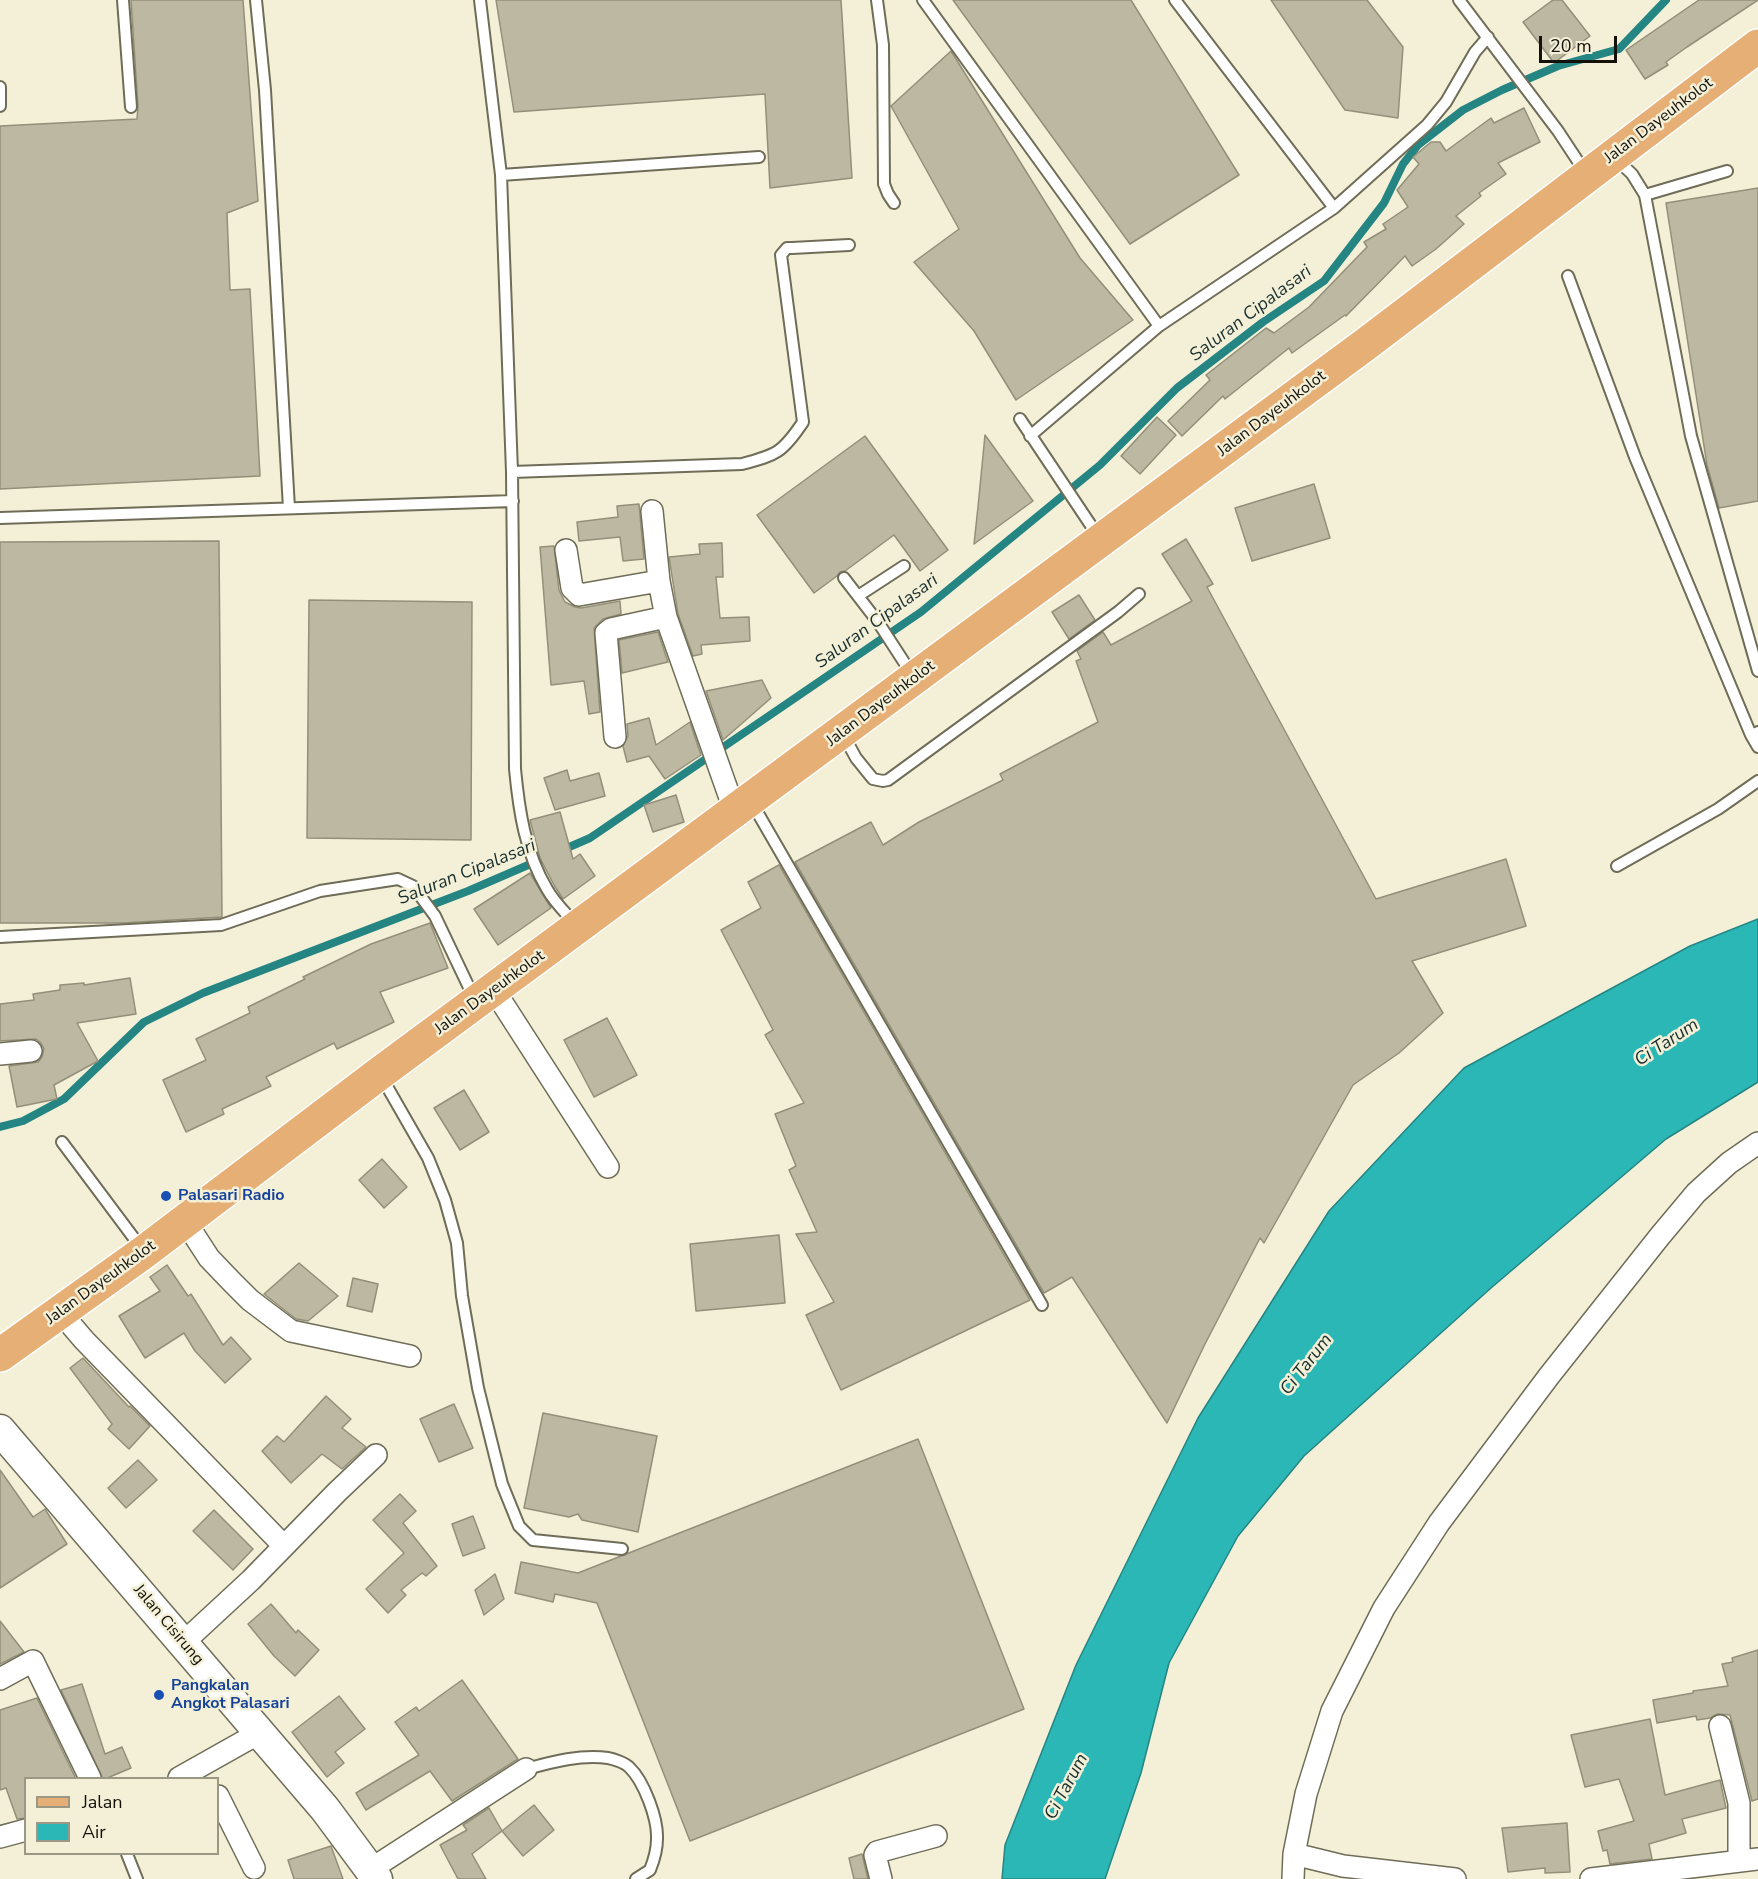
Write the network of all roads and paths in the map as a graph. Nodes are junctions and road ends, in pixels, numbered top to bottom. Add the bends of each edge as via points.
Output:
1 (123, 0) edge
2 (256, 0) edge
3 (480, 0) edge
4 (877, 0) edge
5 (923, 0) edge
6 (1175, 0) edge
7 (1459, 0) edge
8 (1488, 38) junction
9 (1758, 46) edge
10 (0, 87) edge
11 (0, 106) edge
12 (131, 107) dead end
13 (1614, 156) junction
14 (759, 157) dead end
15 (1727, 171) dead end
16 (501, 175) junction
17 (1588, 177) junction
18 (1645, 195) junction
19 (894, 203) dead end
20 (1334, 208) junction
21 (849, 245) dead end
22 (1568, 276) dead end
23 (1159, 327) junction
24 (1020, 419) dead end
25 (1030, 436) junction
26 (512, 472) junction
27 (513, 501) junction
28 (289, 508) junction
29 (652, 511) dead end
30 (0, 518) edge
31 (1094, 530) junction
32 (566, 550) dead end
33 (904, 566) dead end
34 (844, 578) dead end
35 (659, 581) junction
36 (1139, 594) dead end
37 (858, 596) junction
38 (666, 617) junction
39 (906, 666) junction
40 (1758, 671) edge
41 (842, 733) junction
42 (1755, 733) edge
43 (615, 737) dead end
44 (1758, 747) edge
45 (1758, 781) edge
46 (743, 806) junction
47 (1617, 866) dead end
48 (578, 928) junction
49 (0, 937) edge
50 (485, 996) junction
51 (31, 1051) dead end
52 (0, 1054) edge
53 (380, 1073) junction
54 (62, 1142) dead end
55 (1758, 1143) edge
56 (608, 1167) dead end
57 (185, 1221) junction
58 (144, 1252) junction
59 (1042, 1305) dead end
60 (61, 1313) junction
61 (0, 1355) edge
62 (410, 1356) dead end
63 (0, 1430) edge
64 (375, 1455) dead end
65 (284, 1546) junction
66 (622, 1549) dead end
67 (184, 1642) junction
68 (0, 1679) edge
69 (1720, 1725) dead end
70 (259, 1733) junction
71 (526, 1769) joint
72 (206, 1772) edge
73 (89, 1777) edge
74 (187, 1777) edge
75 (219, 1798) edge
76 (24, 1831) edge
77 (936, 1836) dead end
78 (0, 1837) edge
79 (1294, 1854) junction
80 (127, 1855) edge
81 (1748, 1860) edge
82 (254, 1868) dead end
83 (1690, 1872) edge
84 (374, 1874) edge
85 (136, 1879) edge
86 (636, 1879) edge
87 (881, 1879) edge
88 (1293, 1879) edge
89 (1455, 1879) edge
90 (1591, 1879) edge

1 - 12 lane
2 - 28 lane via 265,90
3 - 16 lane
4 - 19 lane via 883,45 884,183
5 - 23 lane
6 - 20 lane
7 - 8 lane
8 - 17 lane
8 - 20 lane via 1427,125
9 - 13 main road, Jalan Dayeuhkolot
10 - 11 lane
13 - 17 main road, Jalan Dayeuhkolot
13 - 18 lane
14 - 16 lane
15 - 18 lane
16 - 26 lane
17 - 31 main road, Jalan Dayeuhkolot
18 - 40 lane via 1691,436
20 - 23 lane
21 - 26 lane via 792,248 781,255 803,422 788,445 771,456 742,464
22 - 42 lane via 1635,457
23 - 25 lane
24 - 25 lane
25 - 31 lane
26 - 27 lane
27 - 28 lane
27 - 48 lane via 515,769 519,805 530,854 547,889
28 - 30 lane
29 - 35 street
31 - 39 main road, Jalan Dayeuhkolot
32 - 35 street via 572,588 579,595
33 - 37 lane
34 - 37 lane
35 - 38 street
36 - 41 lane via 888,780 873,779
37 - 39 lane
38 - 43 street via 606,633
38 - 46 street via 718,764
39 - 41 main road, Jalan Dayeuhkolot
41 - 46 main road, Jalan Dayeuhkolot
42 - 44 lane
45 - 47 lane via 1718,809
46 - 48 main road, Jalan Dayeuhkolot
46 - 59 lane
48 - 50 main road, Jalan Dayeuhkolot
49 - 50 lane via 221,925 320,891 398,879 413,886
50 - 53 main road, Jalan Dayeuhkolot
50 - 56 street
51 - 52 street
53 - 57 main road, Jalan Dayeuhkolot
53 - 66 lane via 428,1158 446,1200 457,1243 478,1388 502,1484 519,1526 533,1540
54 - 58 lane
55 - 79 street via 1696,1193 1549,1376 1439,1523 1384,1608 1332,1711 1306,1794
57 - 58 main road, Jalan Dayeuhkolot
57 - 62 street via 209,1258 232,1282 291,1330
58 - 60 main road, Jalan Dayeuhkolot
60 - 61 main road, Jalan Dayeuhkolot
60 - 65 street
63 - 67 main road, Jalan Cisirung
64 - 65 street
65 - 67 street
67 - 70 main road, Jalan Cisirung
68 - 73 street via 33,1661
69 - 81 street
70 - 72 street
70 - 84 main road, Jalan Cisirung via 326,1809
71 - 84 street
71 - 86 lane via 558,1760 592,1758 609,1758 628,1767 652,1807 658,1837 650,1870
72 - 74 street
75 - 82 street
76 - 78 street
77 - 87 street via 877,1852
79 - 88 street
79 - 89 street via 1344,1866
80 - 85 lane
81 - 83 street
83 - 90 street

